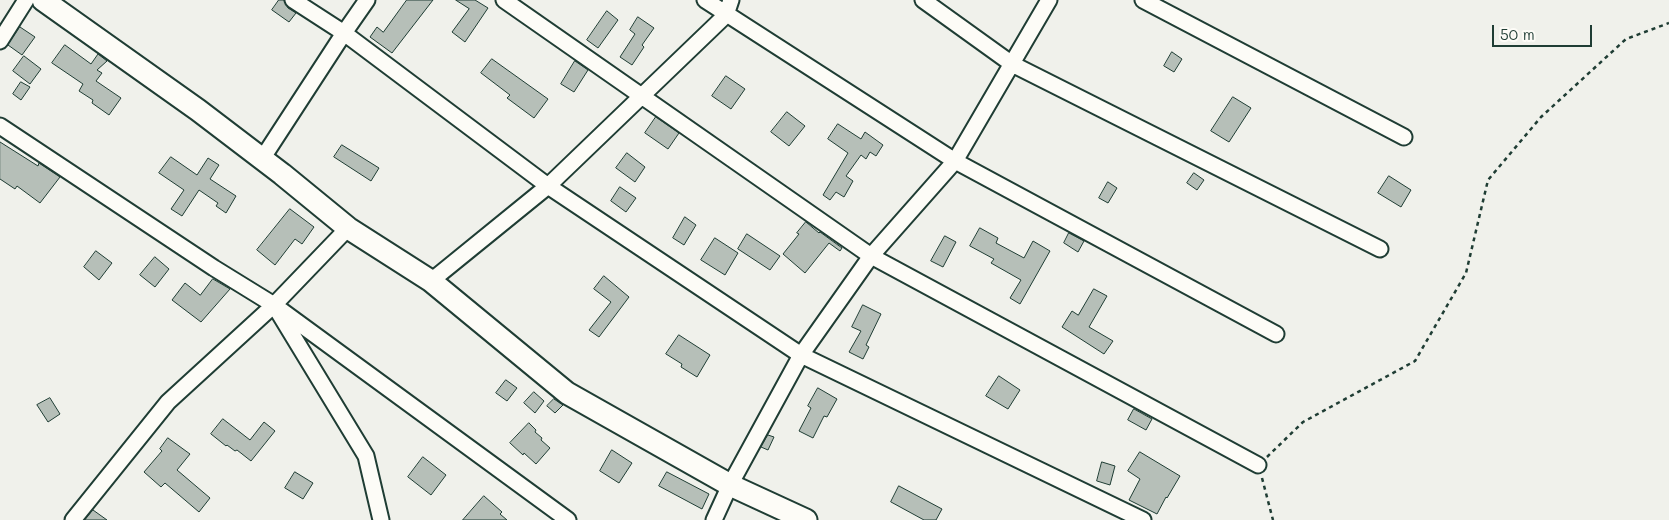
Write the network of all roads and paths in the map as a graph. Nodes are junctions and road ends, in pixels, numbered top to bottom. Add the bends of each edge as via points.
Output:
1 (26, 0) edge
2 (43, 0) edge
3 (293, 0) edge
4 (367, 0) edge
5 (504, 0) edge
6 (706, 0) edge
7 (731, 0) edge
8 (923, 0) edge
9 (1049, 0) edge
10 (1144, 0) edge
11 (726, 14) junction
12 (1669, 23) edge
13 (344, 33) junction
14 (0, 41) edge
15 (1012, 64) junction
16 (642, 95) junction
17 (0, 126) edge
18 (1404, 137) dead end
19 (262, 159) junction
20 (955, 161) junction
21 (548, 186) junction
22 (348, 228) junction
23 (1380, 249) dead end
24 (871, 256) junction
25 (431, 281) junction
26 (274, 305) junction
27 (1276, 334) dead end
28 (801, 355) junction
29 (1258, 465) junction
30 (730, 485) junction
31 (73, 520) edge
32 (381, 520) edge
33 (568, 520) edge
34 (714, 520) edge
35 (806, 520) edge
36 (1142, 520) edge
37 (1273, 520) edge

1 - 14 street
2 - 19 main road
3 - 13 street
4 - 13 street
5 - 16 street
6 - 11 street
7 - 11 street
8 - 15 street
9 - 15 street
10 - 18 street
11 - 16 street
11 - 20 street
12 - 29 path via 1626,39 1541,117 1488,180 1466,273 1415,362 1303,422
13 - 19 street
13 - 21 street
15 - 20 street
15 - 23 street
16 - 21 street
16 - 24 street
17 - 26 street
19 - 22 main road
20 - 24 street
20 - 27 street
21 - 25 street
21 - 28 street
22 - 25 main road
22 - 26 street
24 - 28 street
24 - 29 street
25 - 30 main road via 566,393
26 - 31 street via 168,402
26 - 32 street via 366,456
26 - 33 street
28 - 30 street
28 - 36 street
29 - 37 path
30 - 34 street
30 - 35 main road

